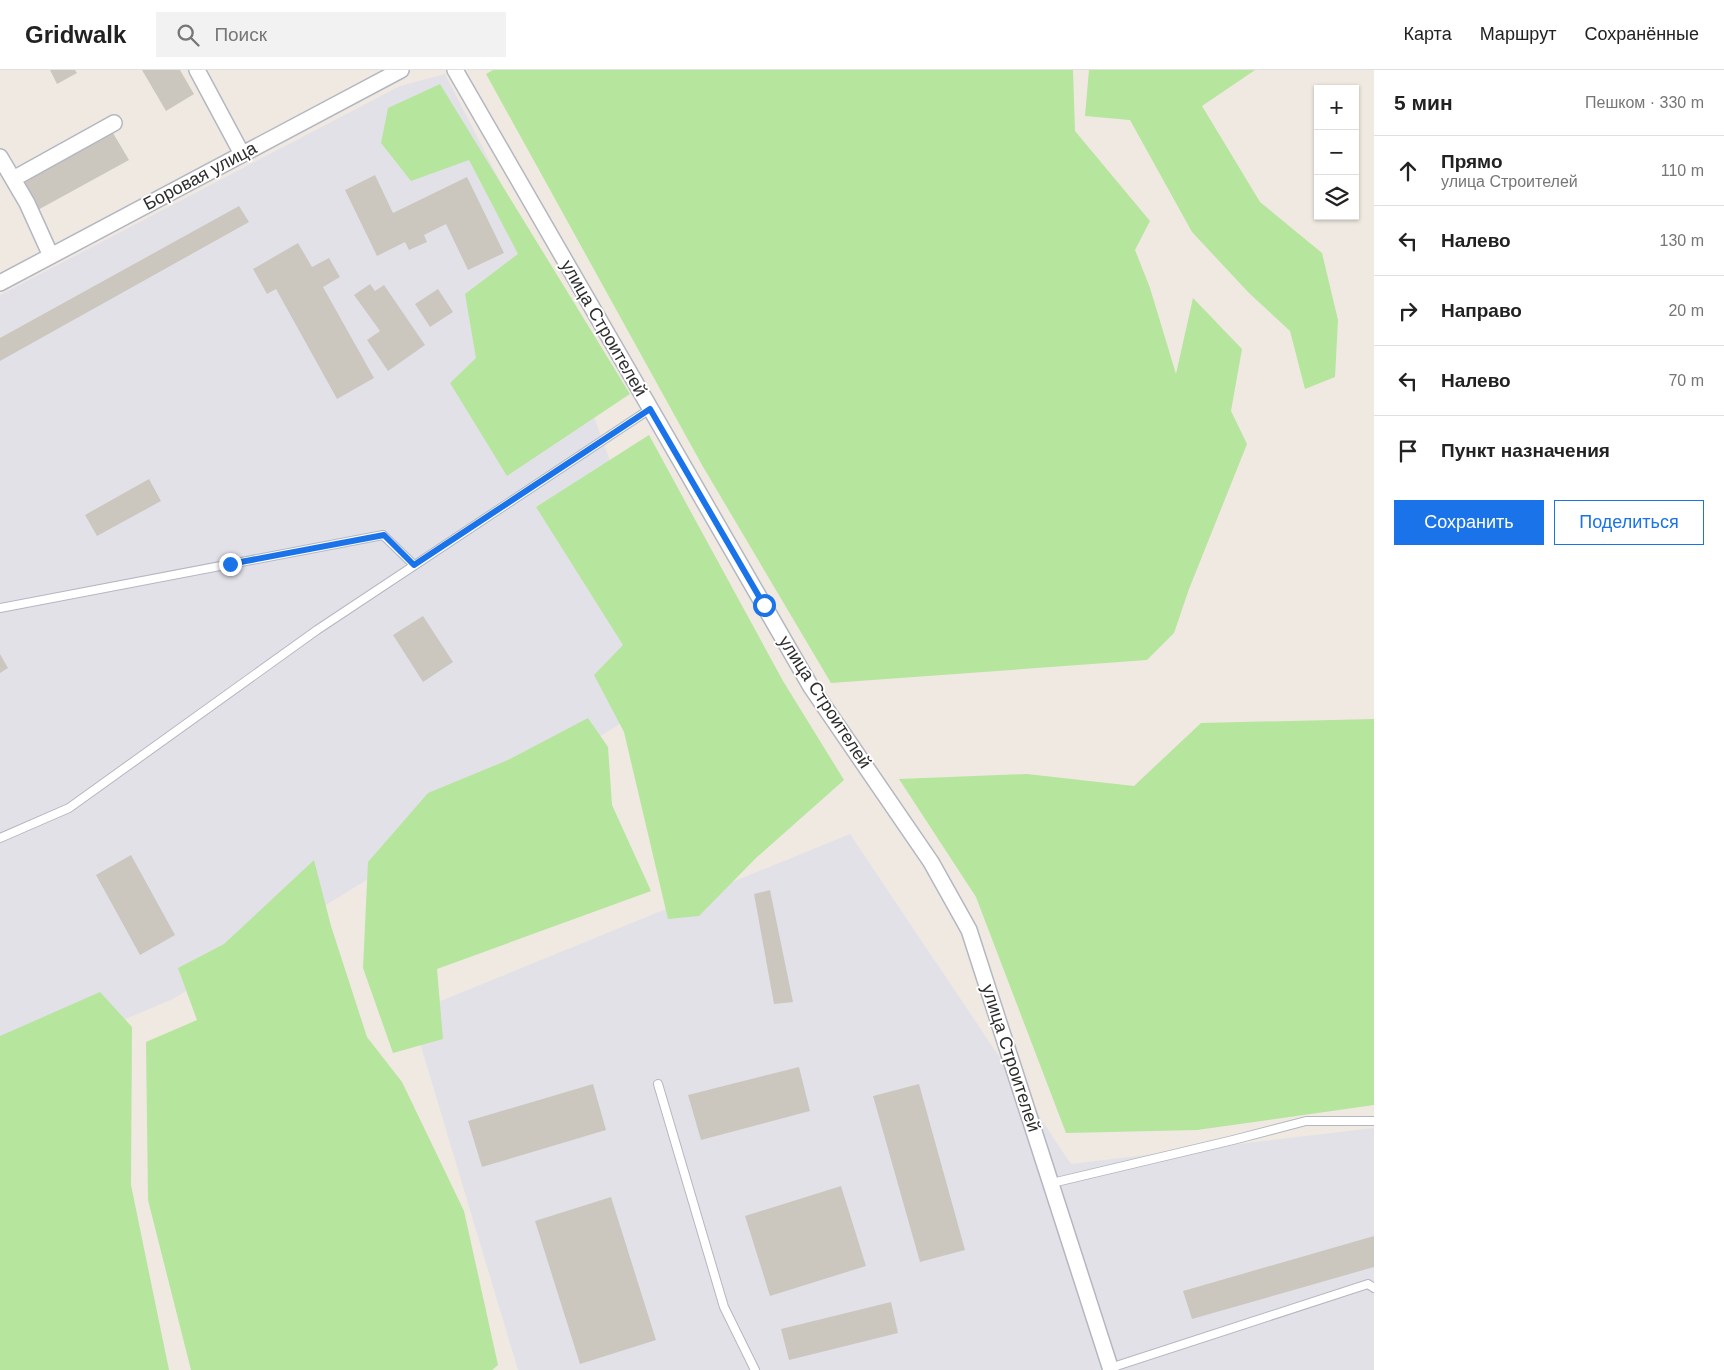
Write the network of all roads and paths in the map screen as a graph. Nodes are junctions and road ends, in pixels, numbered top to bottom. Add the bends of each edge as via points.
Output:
1 (197, 70) edge
2 (401, 70) edge
3 (455, 70) edge
4 (114, 123) dead end
5 (242, 154) junction
6 (0, 157) edge
7 (13, 179) junction
8 (51, 256) junction
9 (0, 283) edge
10 (650, 409) junction
11 (414, 565) junction
12 (0, 608) edge
13 (0, 838) edge
14 (658, 1084) dead end
15 (1374, 1121) edge
16 (1052, 1183) junction
17 (1374, 1288) edge
18 (1111, 1369) edge
19 (755, 1370) edge

1 - 5 street
2 - 5 street, Боровая улица
3 - 10 street, улица Строителей
4 - 7 street
5 - 8 street, Боровая улица
6 - 7 street
7 - 8 street
8 - 9 street, Боровая улица
10 - 11 lane
10 - 16 street, улица Строителей via 811,687 931,862 969,930
11 - 12 lane via 384,535
11 - 13 lane via 317,630 69,808
14 - 19 lane via 724,1307
15 - 16 lane via 1306,1121
16 - 18 street, улица Строителей
17 - 18 lane via 1368,1284

